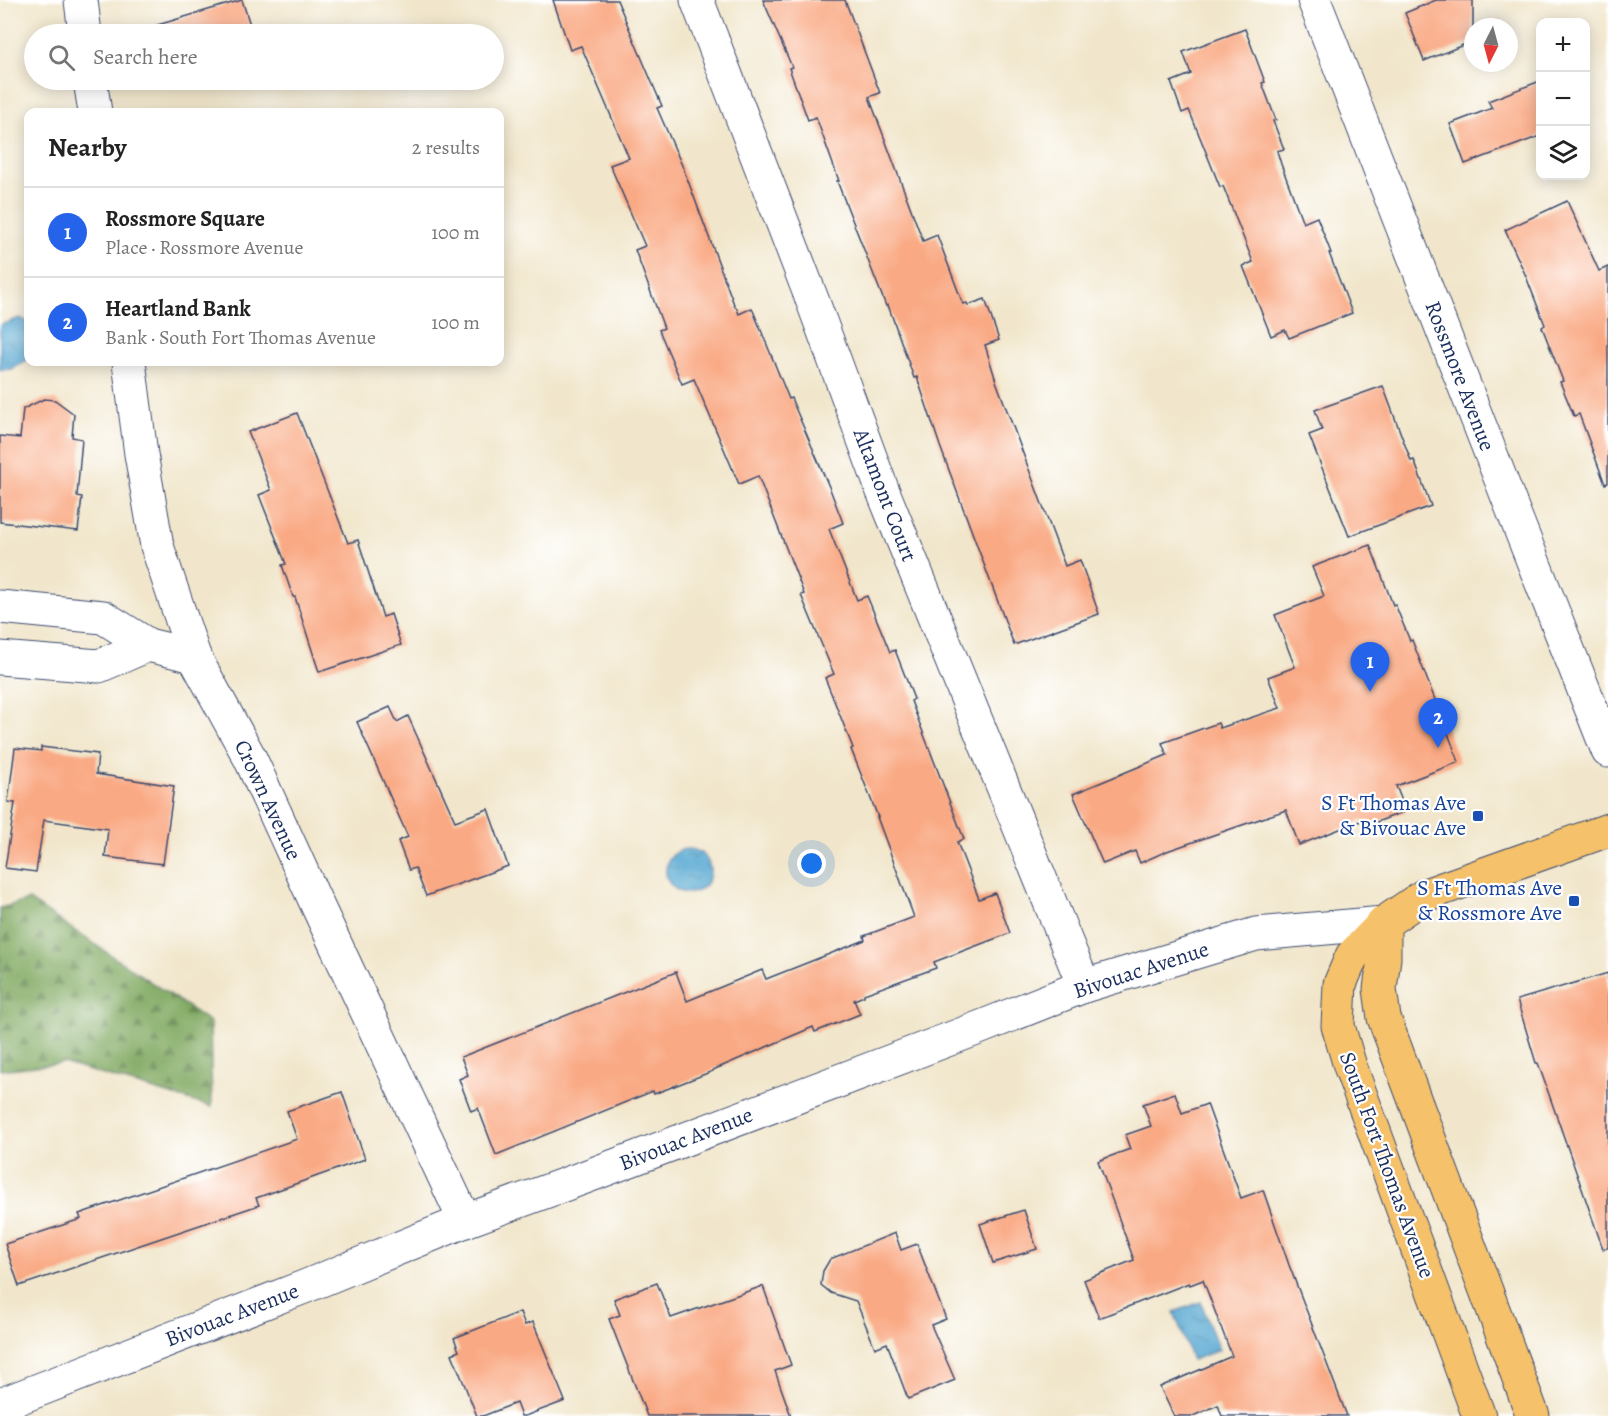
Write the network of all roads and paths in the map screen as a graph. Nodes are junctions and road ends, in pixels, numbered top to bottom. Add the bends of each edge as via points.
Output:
1 (81, 0) edge
2 (697, 0) edge
3 (1314, 0) edge
4 (84, 24) edge
5 (92, 90) edge
6 (94, 108) edge
7 (130, 366) edge
8 (0, 607) edge
9 (148, 645) junction
10 (194, 656) junction
11 (0, 658) edge
12 (1608, 751) edge
13 (1608, 830) edge
14 (1384, 923) junction
15 (1084, 986) junction
16 (465, 1221) junction
17 (0, 1405) edge
18 (1479, 1416) edge
19 (1533, 1416) edge

1 - 4 street
2 - 15 street, Altamont Court via 882,489
3 - 12 street, Rossmore Avenue
5 - 6 street
7 - 10 street, Crown Avenue via 157,546
8 - 9 street via 104,617
9 - 10 street
9 - 11 street via 99,666
10 - 16 street, Crown Avenue via 250,758
13 - 14 main road, South Fort Thomas Avenue via 1425,895
14 - 15 street, Bivouac Avenue via 1256,934
14 - 18 main road, South Fort Thomas Avenue via 1352,956 1340,984 1338,1026
14 - 19 main road via 1380,989 1384,1018
15 - 16 street, Bivouac Avenue
16 - 17 street, Bivouac Avenue

